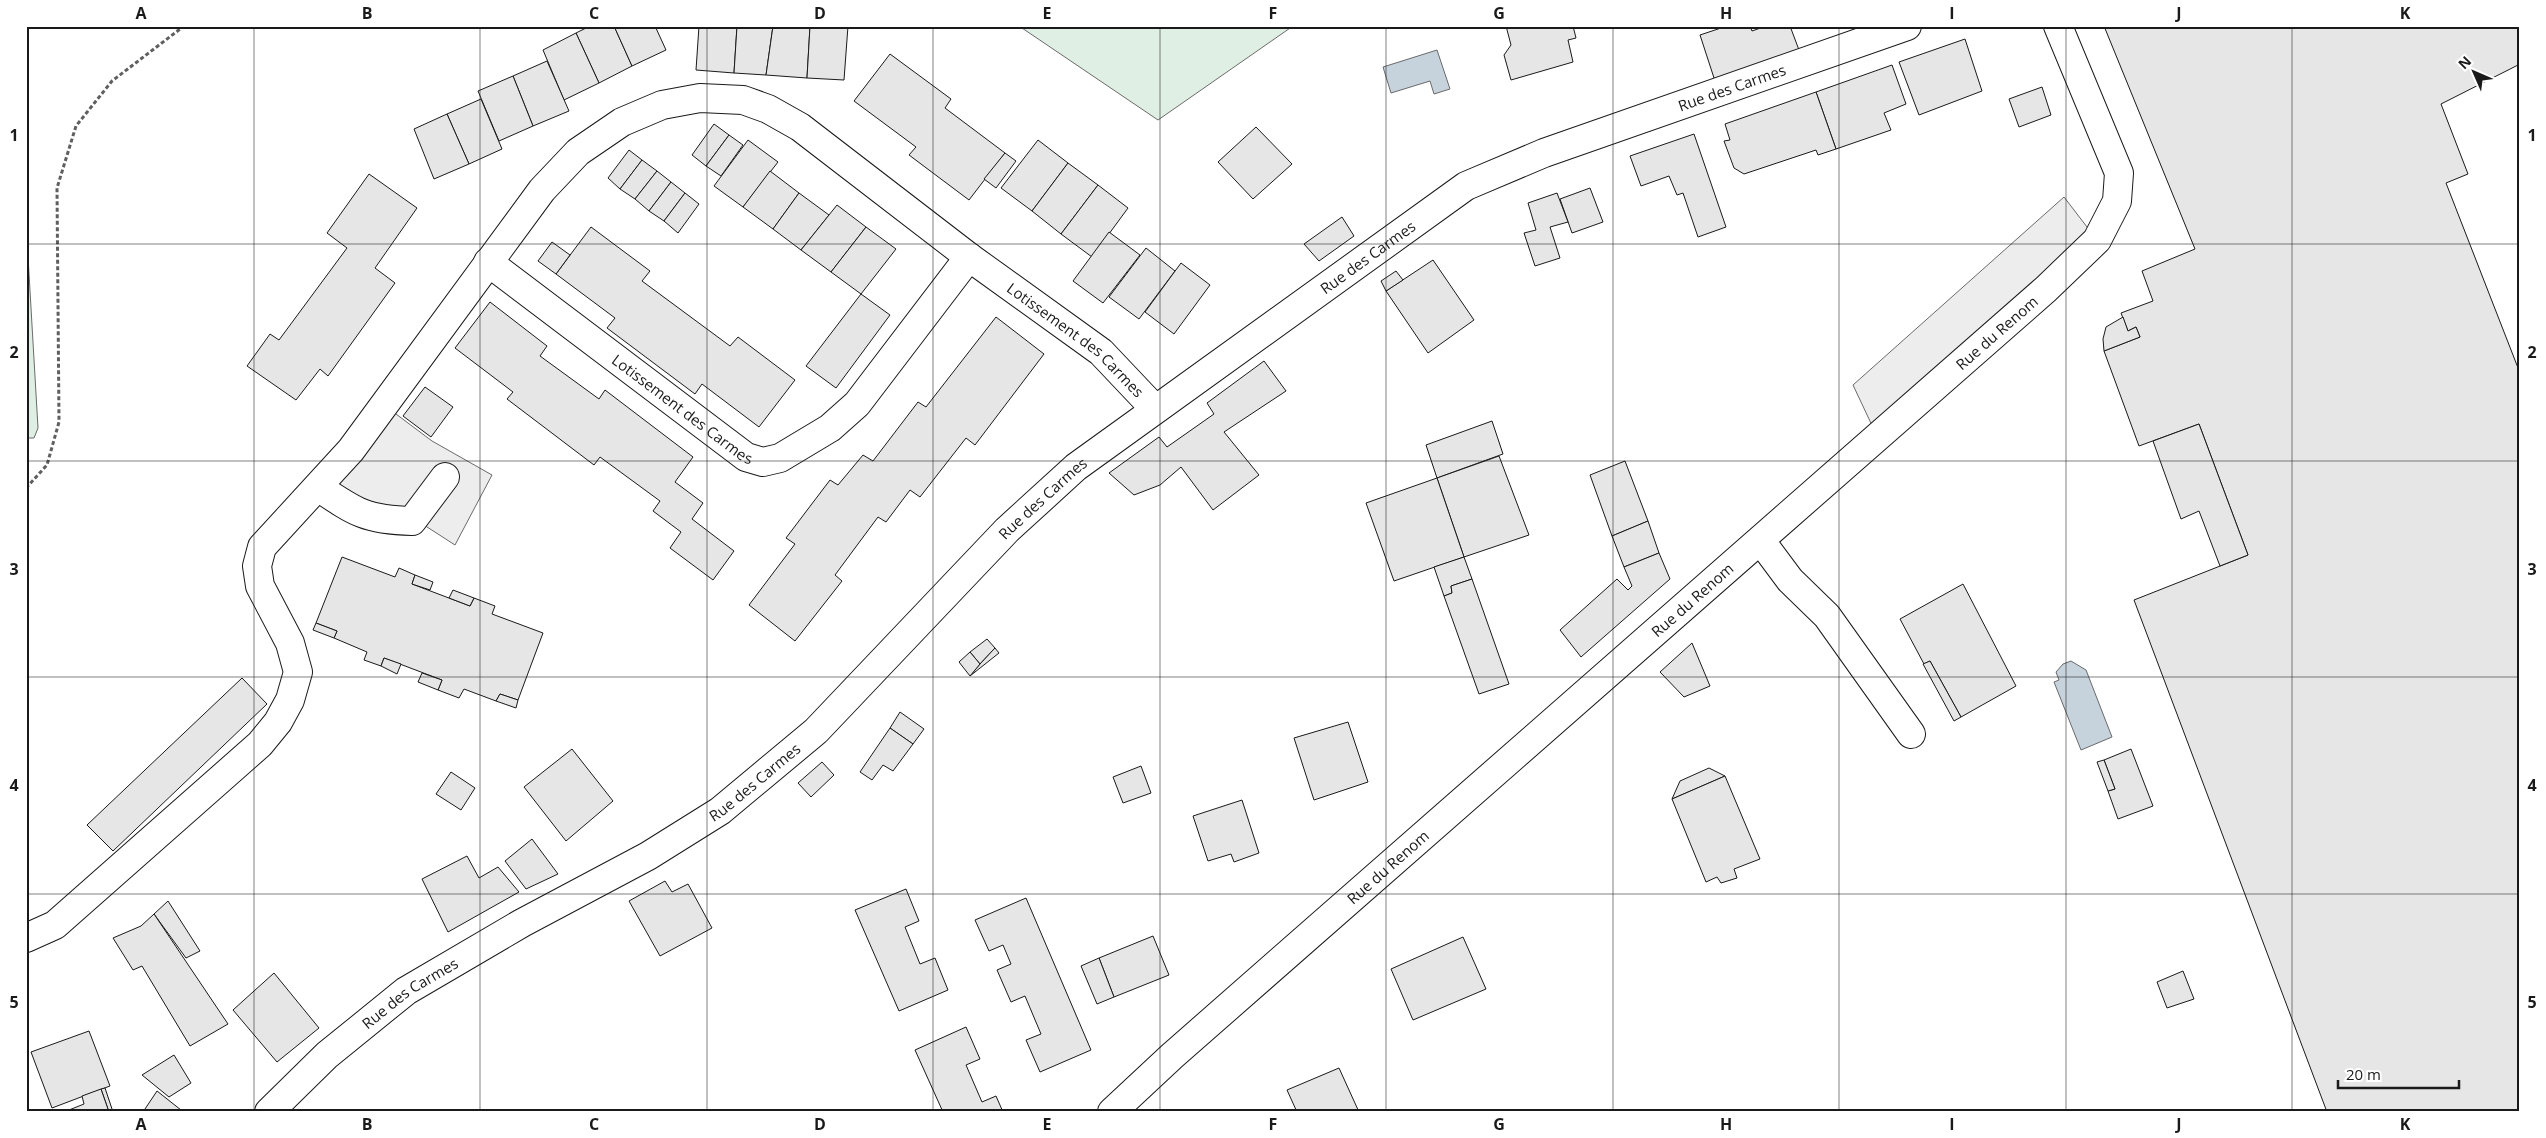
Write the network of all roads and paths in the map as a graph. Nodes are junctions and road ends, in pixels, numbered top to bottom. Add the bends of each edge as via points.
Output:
1 (184, 26) edge
2 (1907, 26) edge
3 (2058, 26) edge
4 (969, 257) junction
5 (488, 262) junction
6 (1156, 409) junction
7 (445, 477) dead end
8 (318, 487) junction
9 (26, 488) edge
10 (1761, 541) junction
11 (1911, 734) dead end
12 (26, 938) edge
13 (269, 1112) edge
14 (1112, 1112) edge

1 - 9 path via 112,81 76,126 57,188 59,422 47,465
2 - 6 street, Rue des Carmes via 1544,153 1466,186
3 - 10 street, Rue du Renom via 2119,173 2116,202 2097,240
4 - 5 street, Lotissement des Carmes via 800,127 768,109 743,100 700,98 662,105 622,122 578,152 542,190
4 - 5 street, Lotissement des Carmes via 857,404 830,428 780,458 763,462 746,456
4 - 6 street, Lotissement des Carmes via 1101,352
5 - 8 street, Lotissement des Carmes via 351,450
6 - 13 street, Rue des Carmes via 1076,467 1007,530 816,731 720,811 648,856 522,923 406,991 327,1055
7 - 8 street via 412,521 384,520 355,512
8 - 12 street, Lotissement des Carmes via 262,547 257,566 260,586 290,643 298,672 290,700 278,722 260,744 55,925
10 - 11 street via 1790,580 1827,616
10 - 14 street, Rue du Renom

